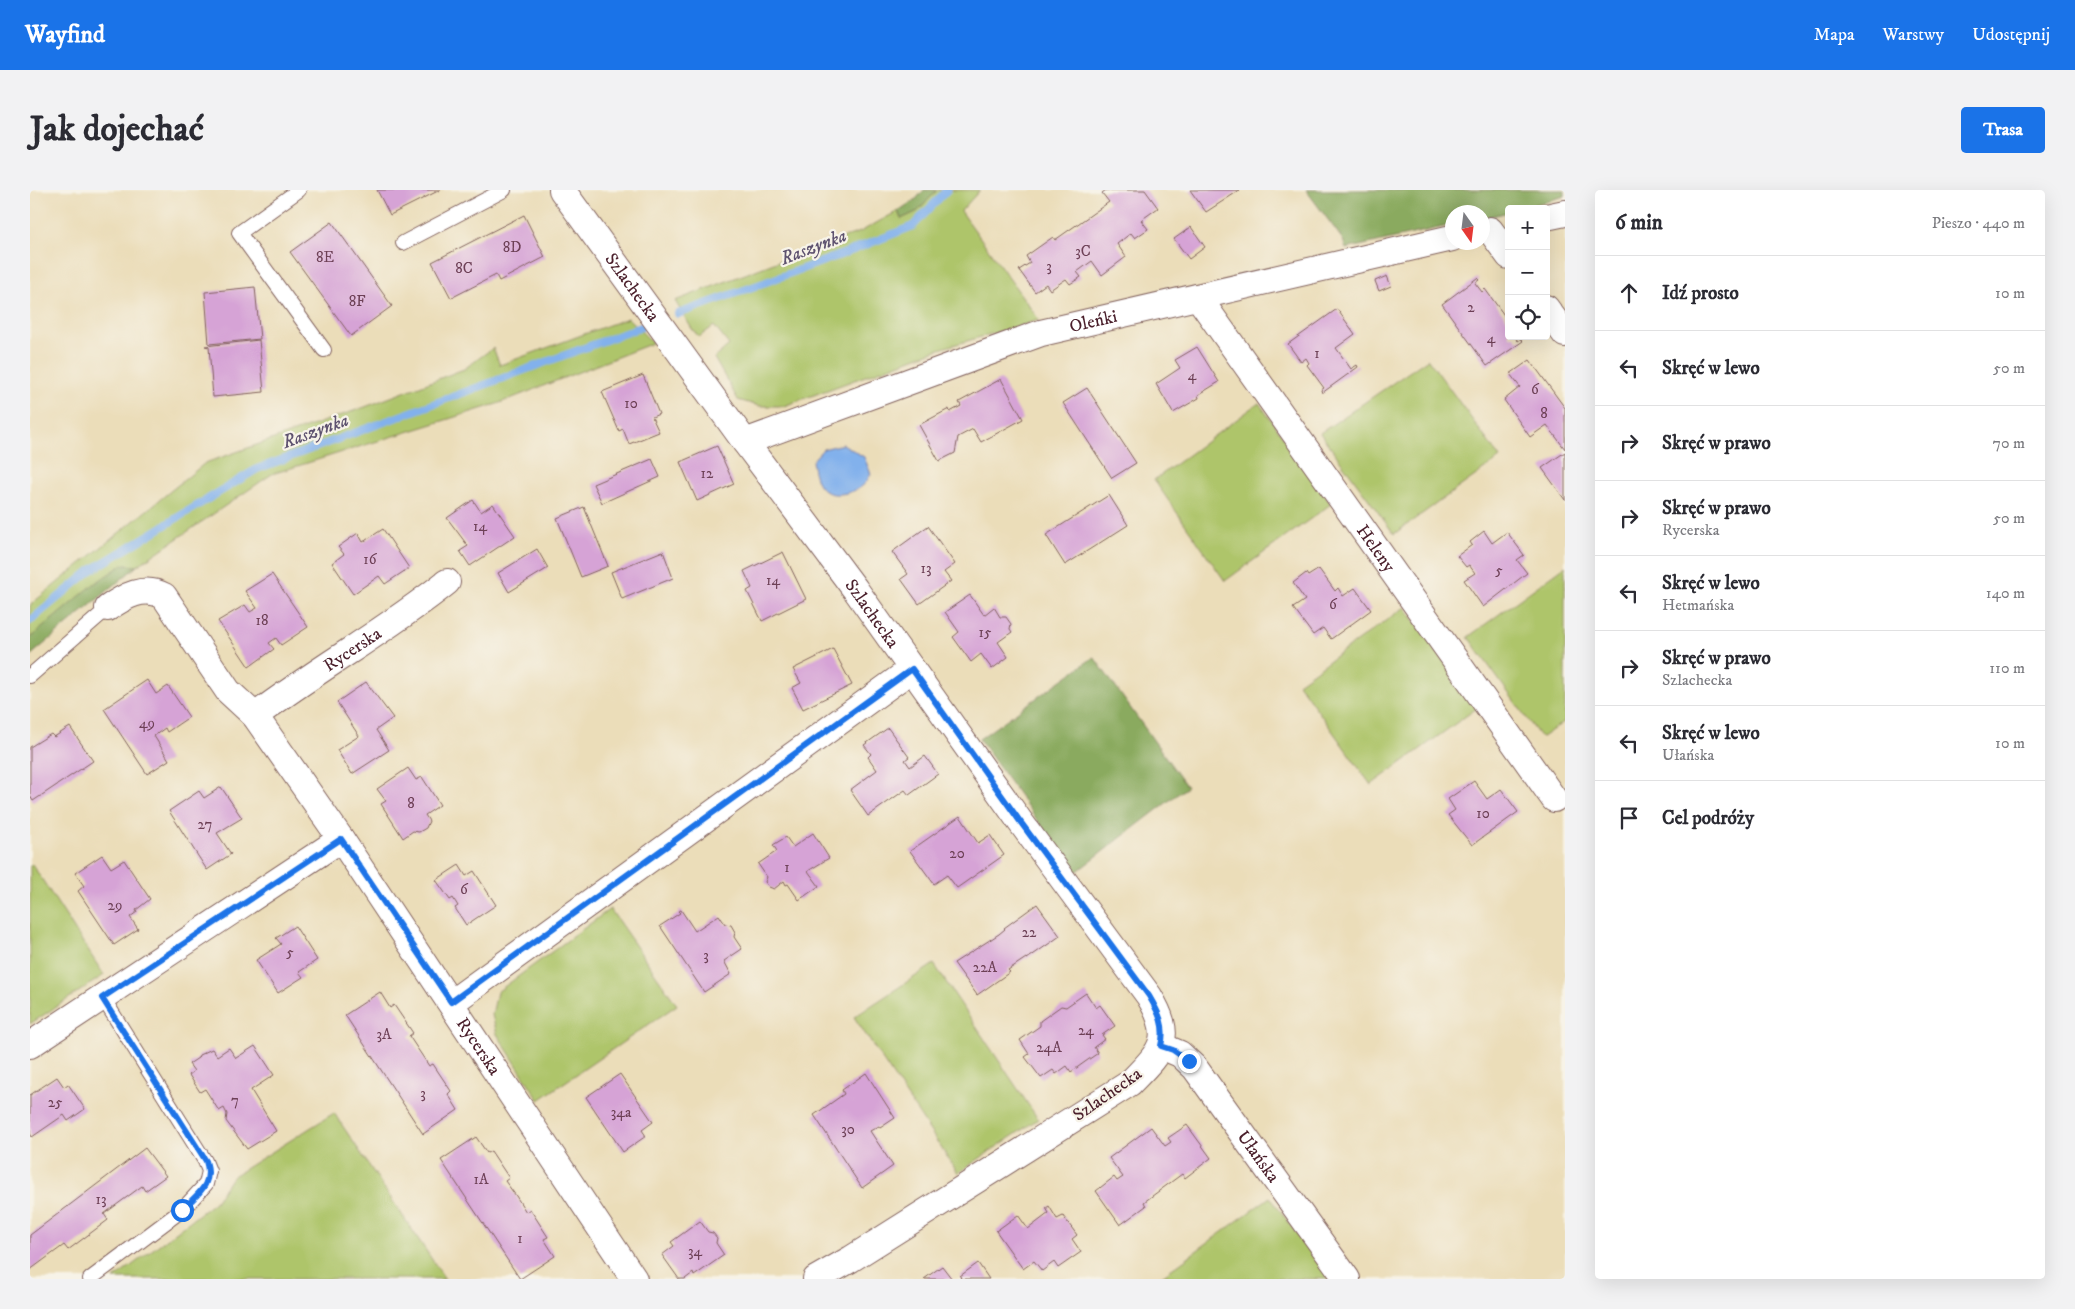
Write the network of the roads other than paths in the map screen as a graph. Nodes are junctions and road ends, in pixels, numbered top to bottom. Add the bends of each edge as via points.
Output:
1 (299, 190) edge
2 (504, 190) edge
3 (562, 190) edge
4 (1565, 213) edge
5 (1550, 216) edge
6 (1494, 229) edge
7 (1445, 240) edge
8 (403, 242) dead end
9 (1506, 250) edge
10 (1198, 298) junction
11 (1550, 313) edge
12 (1565, 334) edge
13 (324, 350) dead end
14 (745, 442) junction
15 (447, 582) dead end
16 (108, 608) joint
17 (912, 669) junction
18 (30, 676) edge
19 (254, 716) junction
20 (1554, 799) dead end
21 (341, 839) junction
22 (102, 998) junction
23 (451, 1002) junction
24 (30, 1045) edge
25 (1161, 1046) junction
26 (90, 1279) edge
27 (634, 1279) edge
28 (816, 1279) edge
29 (1347, 1279) edge

1 - 13 lane via 239,233
2 - 8 lane
3 - 14 street, Szlachecka
4 - 5 street
6 - 9 street
7 - 10 street, Oleńki
10 - 14 street, Oleńki via 1041,333
10 - 20 street, Heleny
11 - 12 street
14 - 17 street, Szlachecka
15 - 19 street, Rycerska
16 - 18 lane
16 - 19 street, Rycerska via 138,592 152,591 164,596 228,691
17 - 23 street
17 - 25 street, Szlachecka via 1149,996 1160,1014 1164,1029
19 - 21 street, Rycerska
21 - 22 street
21 - 23 street, Rycerska
22 - 24 street
22 - 26 lane via 206,1161 209,1171 206,1184 182,1210
23 - 27 street, Rycerska
25 - 28 street, Szlachecka via 1149,1064 1130,1082
25 - 29 street, Ułańska via 1180,1054 1195,1068

